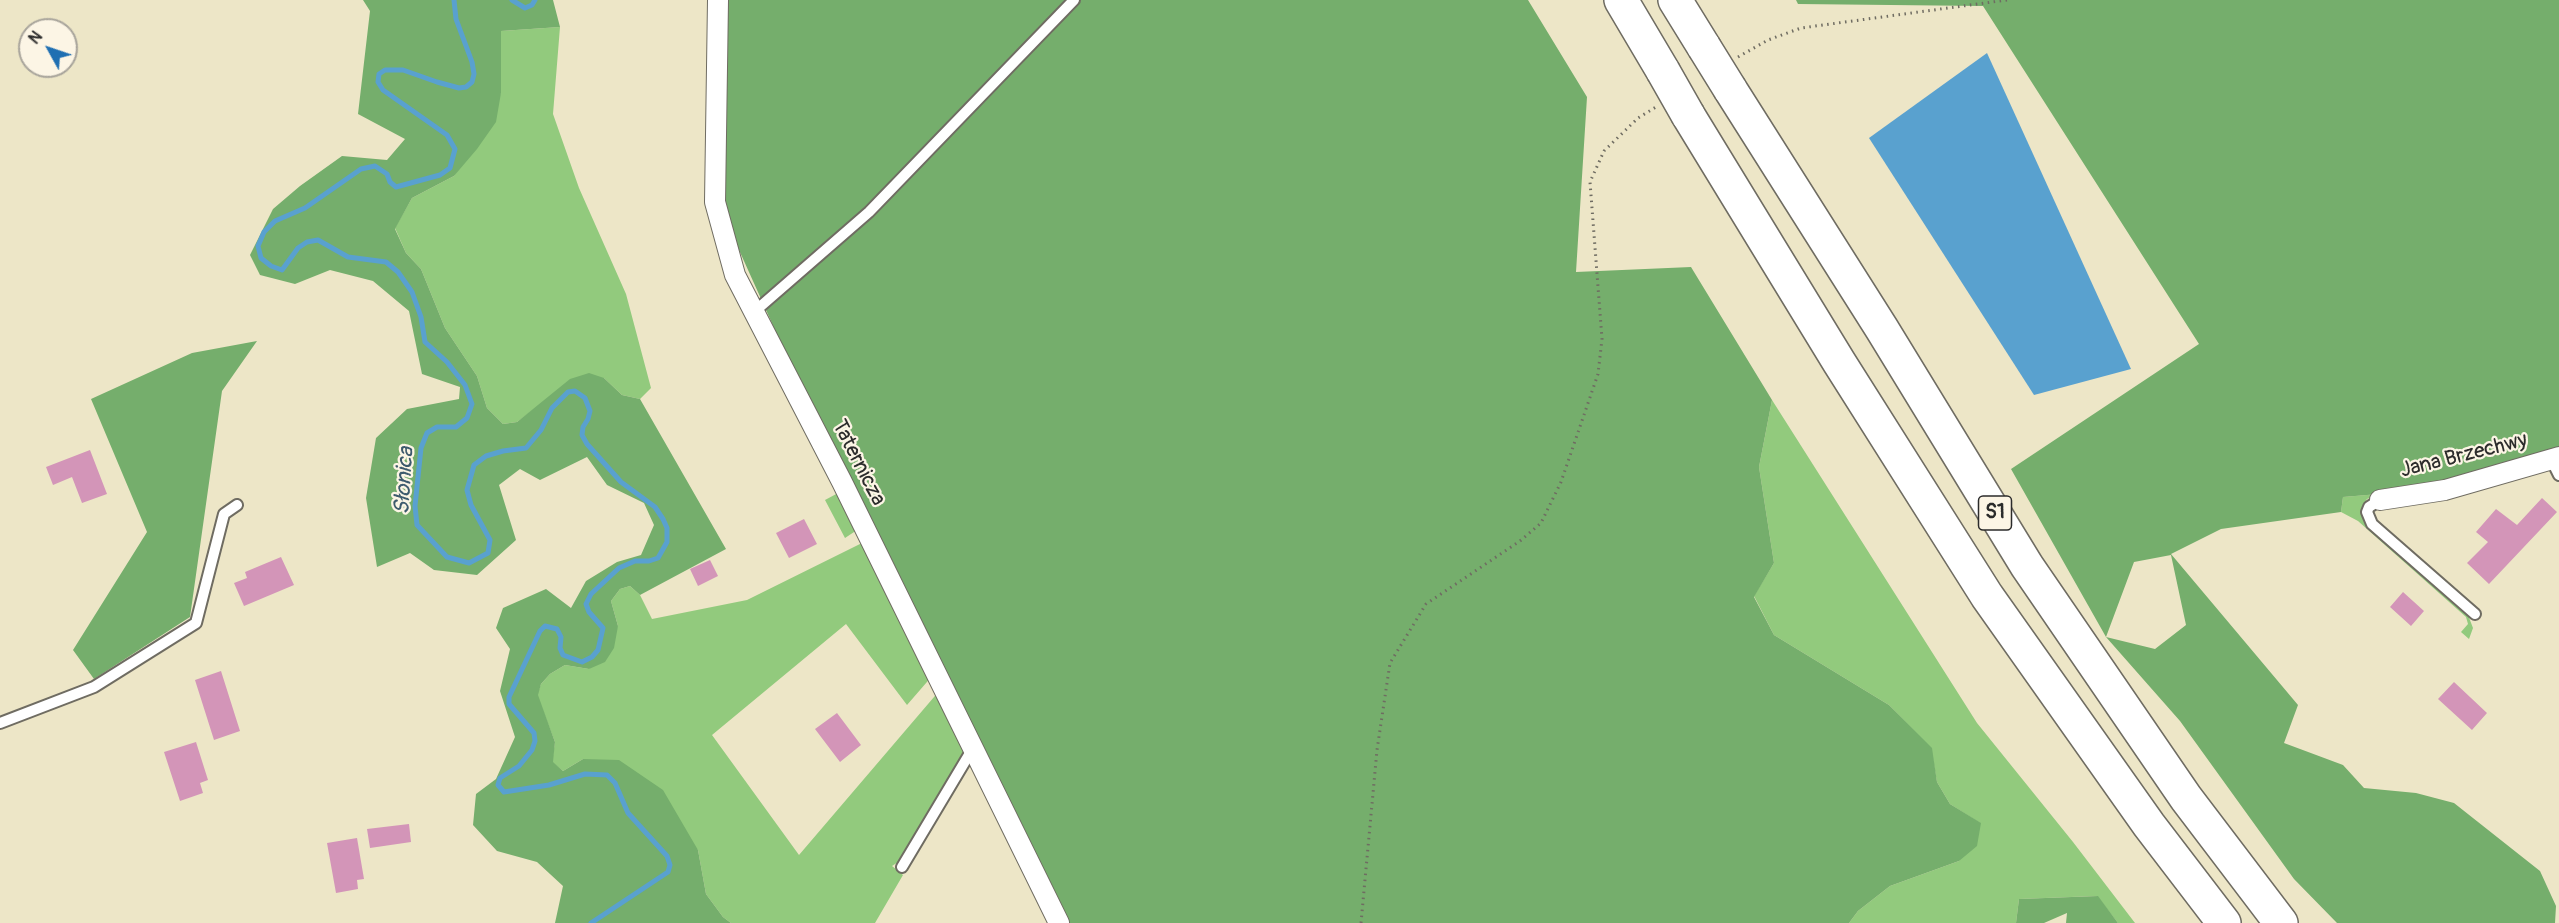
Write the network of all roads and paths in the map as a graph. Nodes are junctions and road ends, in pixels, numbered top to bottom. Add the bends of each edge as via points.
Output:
1 (718, 0) edge
2 (1074, 0) edge
3 (1621, 0) edge
4 (1674, 0) edge
5 (754, 312) junction
6 (1573, 448) dead end
7 (2556, 463) edge
8 (2380, 500) joint
9 (237, 505) dead end
10 (2475, 614) dead end
11 (0, 723) edge
12 (973, 748) junction
13 (902, 867) dead end
14 (1059, 923) edge
15 (1361, 923) edge
16 (2224, 923) edge
17 (2281, 923) edge

1 - 5 street, Taternicza via 715,202 735,275
2 - 5 lane via 869,212
3 - 16 highway, S1, bridge via 1839,362 1987,596 2149,825
4 - 17 highway, S1, bridge via 2027,566 2186,798
5 - 12 street, Taternicza
6 - 15 path via 1541,523 1520,542 1426,604 1390,663 1377,750
7 - 8 street, Jana Brzechwy via 2445,490
8 - 10 lane via 2367,512 2372,524
9 - 11 lane via 224,514 196,623 94,687
12 - 13 lane
12 - 14 street, Taternicza

